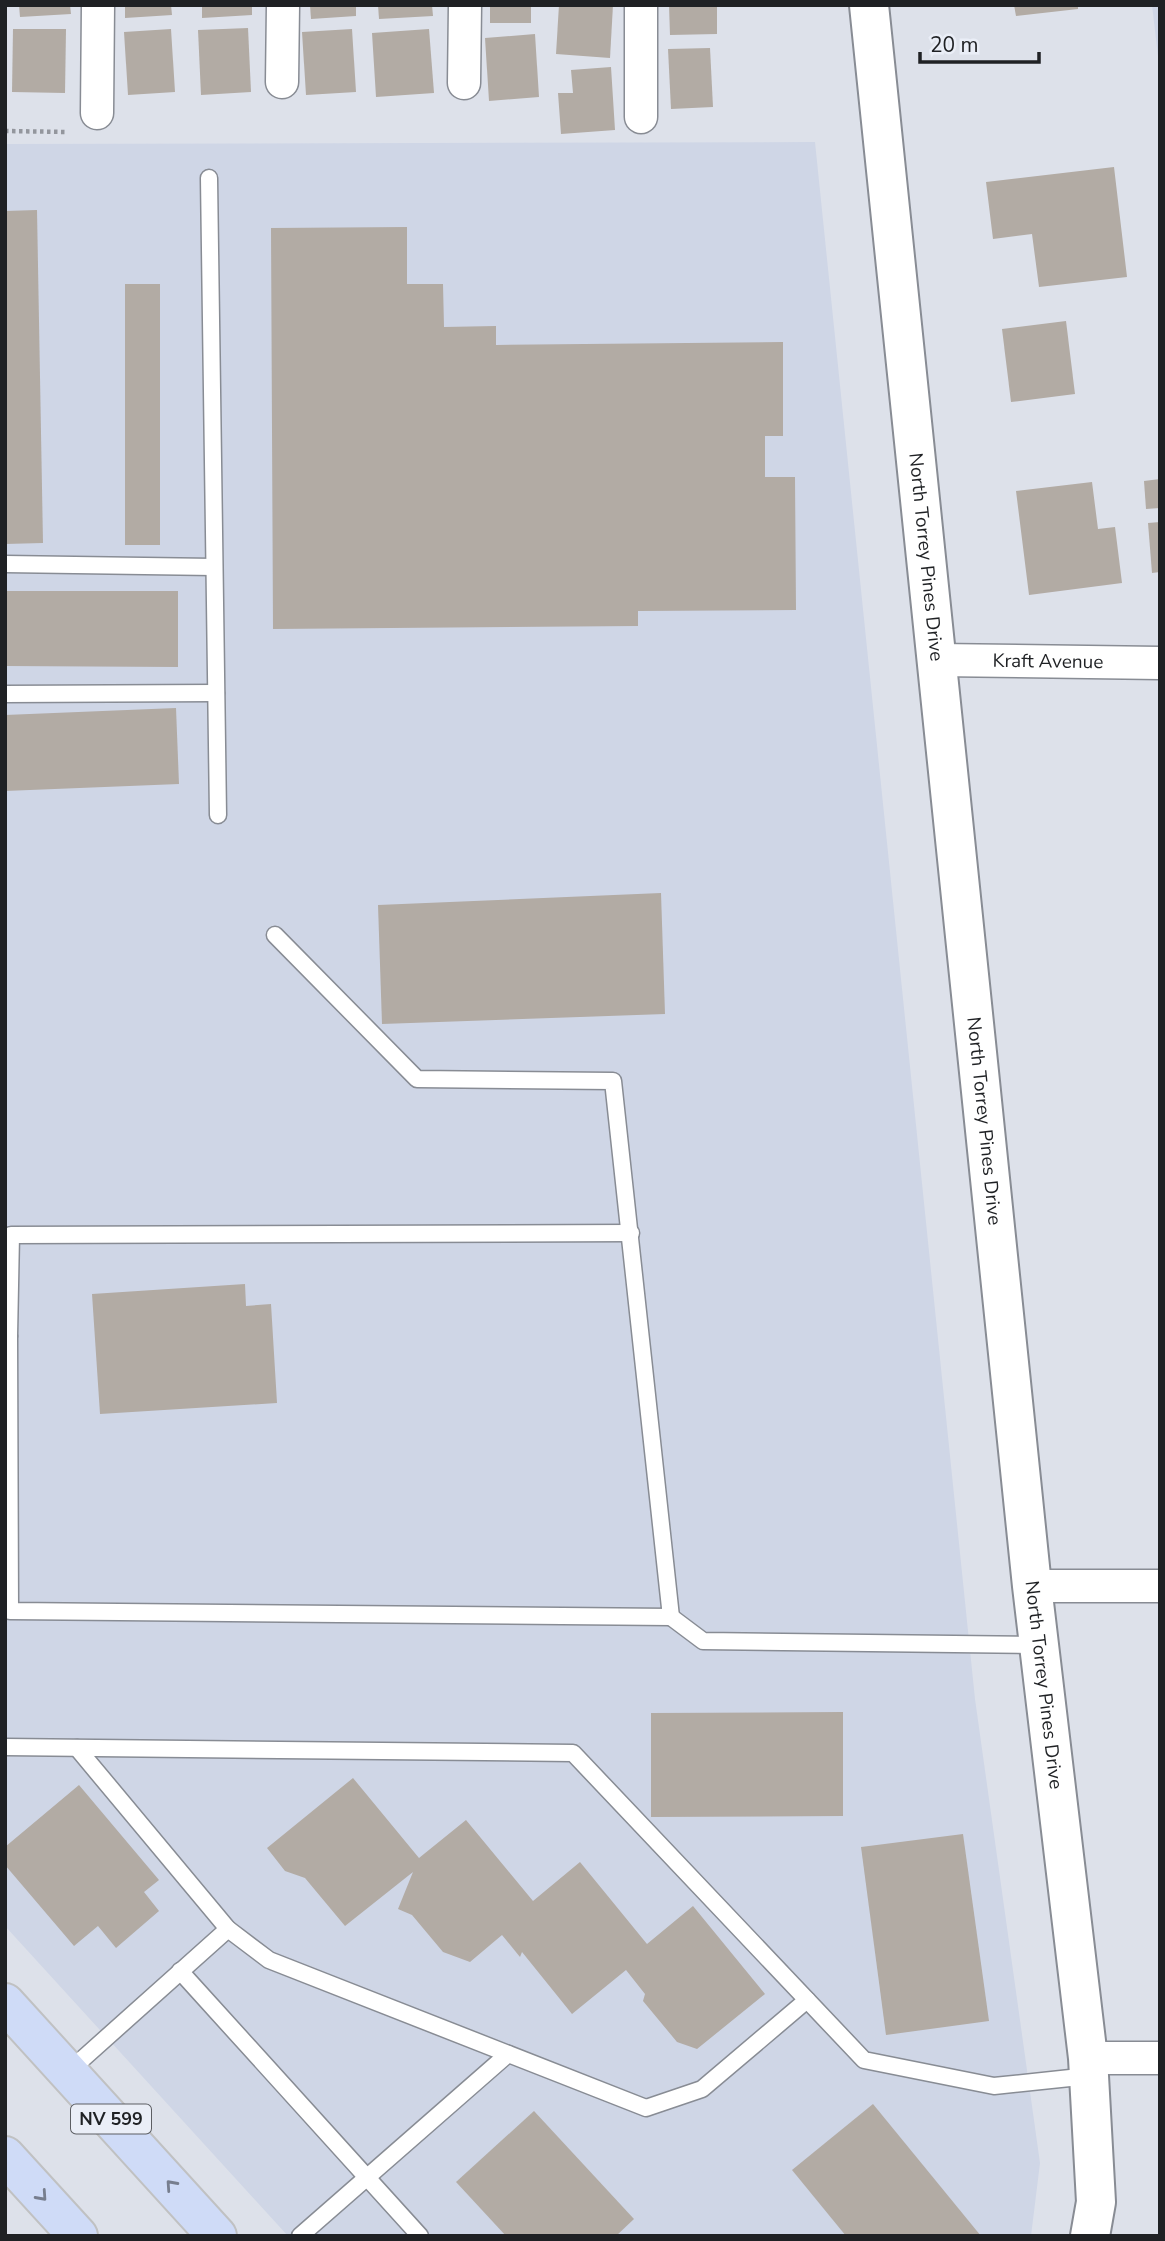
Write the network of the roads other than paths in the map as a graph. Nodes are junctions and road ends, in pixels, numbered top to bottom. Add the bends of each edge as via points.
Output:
1 (98, 5) edge
2 (283, 5) edge
3 (465, 5) edge
4 (640, 5) edge
5 (869, 5) edge
6 (282, 82) dead end
7 (464, 83) dead end
8 (97, 113) road end
9 (641, 117) dead end
10 (209, 178) dead end
11 (5, 564) edge
12 (214, 567) junction
13 (938, 660) junction
14 (1160, 663) edge
15 (5, 694) edge
16 (216, 694) junction
17 (218, 815) dead end
18 (275, 935) dead end
19 (631, 1233) junction
20 (8, 1235) edge
21 (7, 1336) edge
22 (1032, 1586) junction
23 (1160, 1586) edge
24 (671, 1617) junction
25 (1039, 1645) junction
26 (5, 1748) edge
27 (78, 1748) junction
28 (228, 1929) junction
29 (180, 1971) junction
30 (807, 2000) junction
31 (5, 2003) edge
32 (508, 2054) junction
33 (1160, 2058) edge
34 (1088, 2067) junction
35 (68, 2072) junction
36 (5, 2156) edge
37 (367, 2177) junction
38 (78, 2236) edge
39 (217, 2236) edge
40 (300, 2236) edge
41 (420, 2236) edge
42 (1090, 2236) edge

1 - 8 street
2 - 6 street
3 - 7 street
4 - 9 street
5 - 13 street, North Torrey Pines Drive
10 - 12 lane
11 - 12 lane
12 - 16 lane
13 - 14 street, Kraft Avenue
13 - 22 street, North Torrey Pines Drive
15 - 16 lane
16 - 17 lane
18 - 19 lane via 418,1079 613,1081
19 - 20 lane
19 - 24 lane
20 - 21 lane
21 - 24 lane via 10,1611
22 - 23 street
22 - 25 street, North Torrey Pines Drive
24 - 25 lane via 703,1642
25 - 34 street, North Torrey Pines Drive
26 - 27 lane
27 - 28 lane
27 - 30 lane via 573,1753
28 - 29 lane
28 - 32 lane via 269,1959
29 - 35 lane
29 - 37 lane
30 - 32 lane via 702,2089 646,2108
30 - 34 lane via 864,2060 994,2085
31 - 35 main road, NV 599
32 - 37 lane
33 - 34 street
34 - 42 street, North Torrey Pines Drive via 1096,2202
39 -> 35 main road, NV 599
36 -> 38 main road
37 - 40 lane
37 - 41 lane

